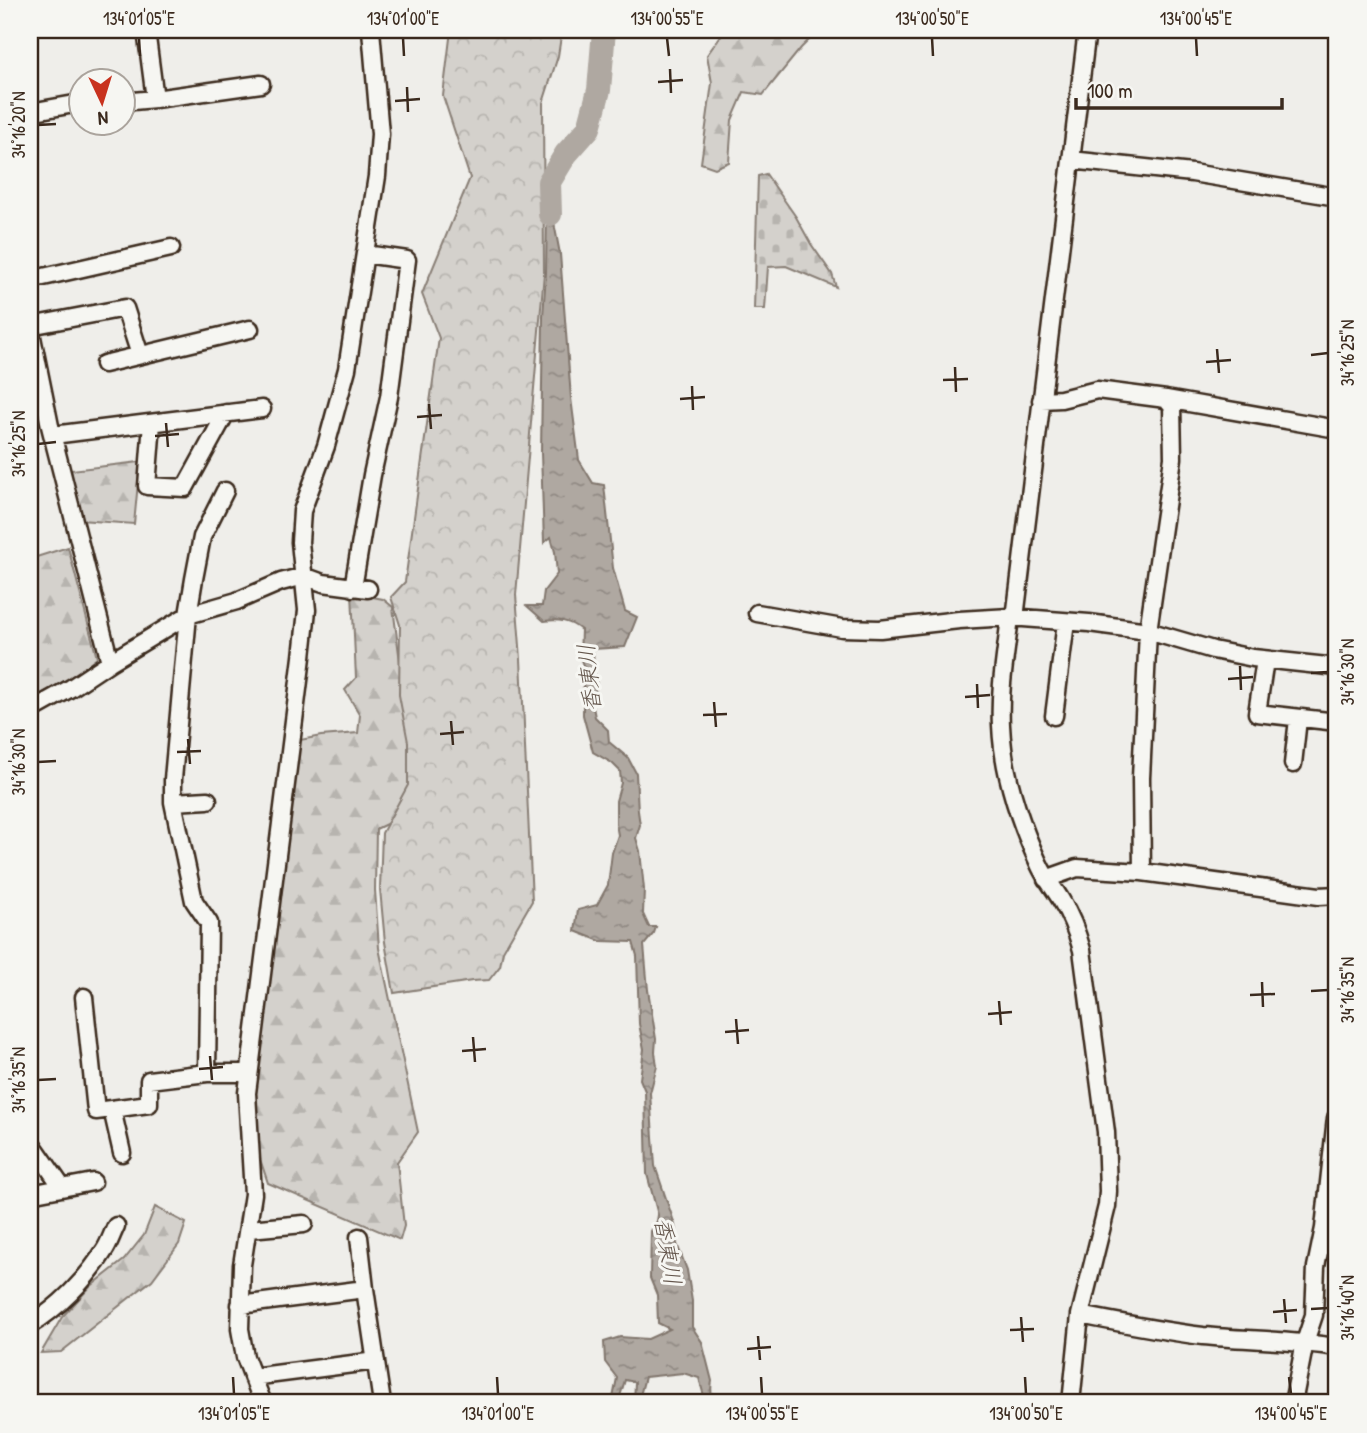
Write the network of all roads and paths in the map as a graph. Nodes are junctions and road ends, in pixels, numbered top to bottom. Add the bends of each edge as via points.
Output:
1 (146, 30) edge
2 (371, 30) edge
3 (1087, 30) edge
4 (261, 84) dead end
5 (155, 99) junction
6 (136, 101) edge
7 (66, 106) edge
8 (30, 112) edge
9 (1071, 160) junction
10 (1337, 197) edge
11 (171, 248) dead end
12 (365, 254) junction
13 (30, 280) edge
14 (30, 326) edge
15 (250, 329) dead end
16 (140, 355) junction
17 (104, 364) dead end
18 (1166, 399) junction
19 (1041, 400) junction
20 (262, 409) dead end
21 (226, 413) junction
22 (152, 423) junction
23 (1337, 429) edge
24 (53, 435) junction
25 (225, 491) dead end
26 (304, 576) junction
27 (757, 613) dead end
28 (188, 615) junction
29 (1012, 618) junction
30 (1066, 622) junction
31 (1148, 631) junction
32 (1265, 660) junction
33 (110, 662) junction
34 (1337, 667) edge
35 (30, 711) edge
36 (1054, 716) dead end
37 (1298, 719) junction
38 (1337, 722) edge
39 (1293, 764) dead end
40 (208, 800) dead end
41 (173, 802) junction
42 (1142, 872) junction
43 (1046, 879) junction
44 (1337, 895) edge
45 (84, 998) dead end
46 (207, 1073) junction
47 (248, 1073) junction
48 (112, 1109) junction
49 (1336, 1118) edge
50 (30, 1141) edge
51 (122, 1153) dead end
52 (93, 1182) dead end
53 (62, 1187) junction
54 (30, 1194) edge
55 (303, 1224) dead end
56 (116, 1226) dead end
57 (249, 1229) junction
58 (359, 1237) dead end
59 (365, 1289) junction
60 (240, 1305) junction
61 (1080, 1315) junction
62 (30, 1325) edge
63 (1306, 1342) junction
64 (1337, 1347) edge
65 (376, 1361) junction
66 (252, 1377) junction
67 (263, 1403) edge
68 (382, 1403) edge
69 (1071, 1403) edge
70 (1293, 1403) edge

1 - 5 street
2 - 12 street via 380,134
3 - 9 street
4 - 5 street
5 - 6 street
7 - 8 street
9 - 10 street via 1192,173
9 - 19 street
11 - 13 street
12 - 26 street via 347,369 302,511
12 - 26 street via 407,260 389,397 372,475 360,588
14 - 16 street via 125,308
14 - 24 street
15 - 16 street
16 - 17 street
18 - 19 street via 1097,390
18 - 23 street
18 - 31 street via 1172,406 1173,458
19 - 29 street
20 - 21 street
21 - 22 street
21 - 22 street via 184,488 147,486
22 - 24 street
24 - 33 street
25 - 28 street via 202,537
26 - 28 street
26 - 47 street via 307,610 302,657
27 - 29 street via 842,628 880,629
28 - 33 street
28 - 41 street
29 - 30 street
29 - 43 street via 1000,708 1004,752 1018,811
30 - 31 street
30 - 36 street
31 - 32 street
31 - 42 street
32 - 34 street
32 - 37 street via 1257,713
33 - 35 street
37 - 38 street
37 - 39 street
40 - 41 street
41 - 46 street via 194,901 209,923
42 - 43 street via 1077,868
42 - 44 street via 1319,897
43 - 61 street via 1076,929 1082,950 1106,1132 1107,1206
45 - 48 street via 96,1111
46 - 47 street
46 - 48 street via 149,1080 149,1104
47 - 57 street via 253,1194
48 - 51 street
49 - 63 street via 1314,1315
50 - 53 street
52 - 53 street
53 - 54 street
55 - 57 street
56 - 62 street via 104,1251 75,1288
57 - 60 street
58 - 59 street
59 - 60 street
59 - 65 street
60 - 66 street via 240,1329
61 - 63 street via 1158,1331
61 - 69 street
63 - 64 street
63 - 70 street
65 - 66 street
65 - 68 street
66 - 67 street

